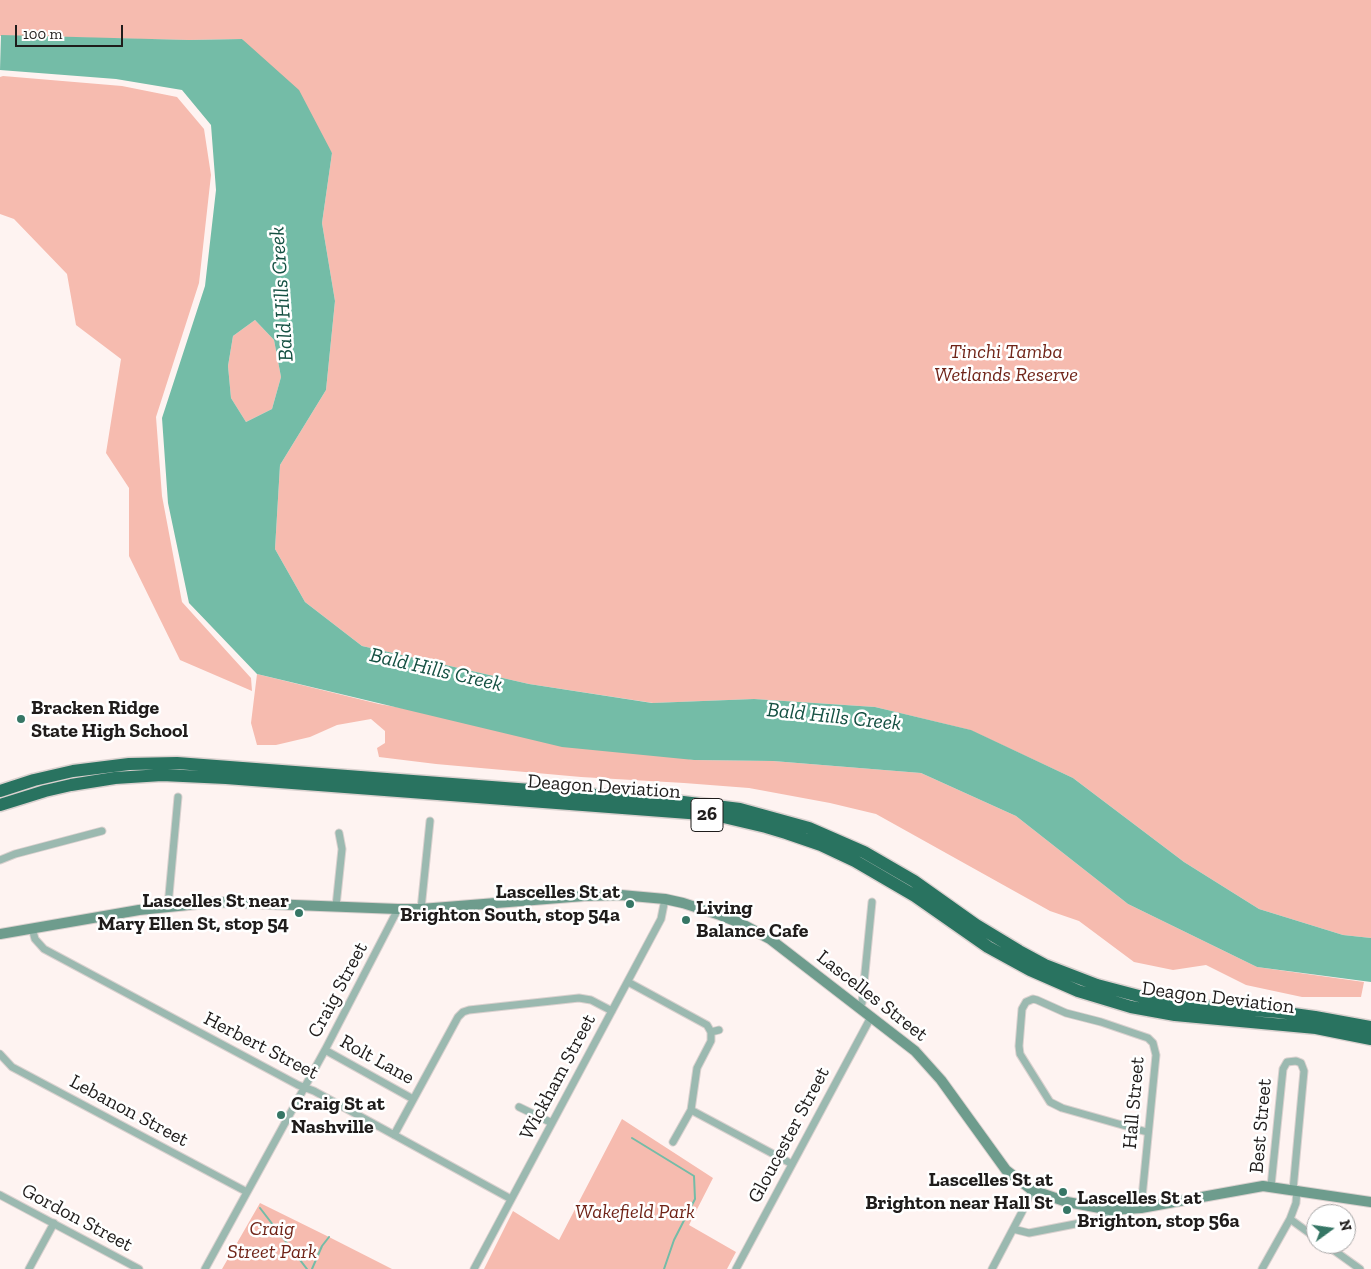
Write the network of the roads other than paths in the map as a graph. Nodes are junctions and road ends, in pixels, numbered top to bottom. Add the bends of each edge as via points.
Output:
1 (0, 791) edge
2 (178, 797) dead end
3 (0, 805) edge
4 (430, 821) dead end
5 (102, 831) dead end
6 (340, 833) dead end
7 (0, 860) edge
8 (665, 899) junction
9 (872, 902) dead end
10 (168, 906) junction
11 (336, 906) junction
12 (398, 909) junction
13 (422, 909) junction
14 (32, 928) junction
15 (0, 934) edge
16 (628, 982) junction
17 (859, 1007) junction
18 (612, 1011) junction
19 (872, 1017) junction
20 (1371, 1027) edge
21 (1371, 1039) edge
22 (325, 1050) junction
23 (0, 1054) edge
24 (303, 1088) junction
25 (414, 1099) junction
26 (520, 1107) dead end
27 (691, 1110) junction
28 (552, 1123) junction
29 (1147, 1132) junction
30 (394, 1135) junction
31 (673, 1142) dead end
32 (792, 1164) junction
33 (1271, 1186) junction
34 (1032, 1190) junction
35 (1295, 1190) junction
36 (247, 1192) junction
37 (0, 1195) edge
38 (511, 1199) junction
39 (1371, 1202) edge
40 (1126, 1208) junction
41 (1141, 1208) junction
42 (1290, 1218) junction
43 (54, 1223) junction
44 (1014, 1229) junction
45 (1306, 1230) edge
46 (1339, 1254) edge
47 (29, 1269) edge
48 (139, 1269) edge
49 (205, 1269) edge
50 (474, 1269) edge
51 (736, 1269) edge
52 (992, 1269) edge
53 (1262, 1269) edge
54 (1360, 1269) edge

1 - 20 highway, Deagon Deviation / 26 via 73,771 129,764 177,763 675,801 740,809 809,828 864,852 914,881 995,938 1045,965 1090,982 1126,994 1184,1005 1315,1016
2 - 10 street
3 - 21 highway, Deagon Deviation / 26 via 71,785 162,775 715,816 795,836 855,861 900,886 996,951 1078,991 1131,1007 1175,1015 1316,1028
4 - 13 street
5 - 7 street
6 - 11 street via 342,849
8 - 13 street, Lascelles Street via 584,896
8 - 16 street, Wickham Street via 661,919
8 - 17 street, Lascelles Street via 700,908 760,933
9 - 17 street
10 - 11 street, Lascelles Street via 234,902
10 - 14 street, Lascelles Street
11 - 12 street, Lascelles Street
12 - 13 street, Lascelles Street
12 - 22 street, Craig Street
14 - 15 street, Lascelles Street
14 - 24 street, Herbert Street via 35,939 44,949
16 - 18 street, Wickham Street
16 - 27 street via 715,1031 697,1068
17 - 19 street, Lascelles Street
18 - 25 street via 591,1000 579,998 463,1012
18 - 28 street, Wickham Street
19 - 32 street, Gloucester Street
19 - 34 street, Lascelles Street via 927,1063 1006,1170
22 - 24 street, Craig Street
22 - 25 street, Rolt Lane
23 - 36 street, Lebanon Street via 12,1067
24 - 30 street, Herbert Street
24 - 36 street, Craig Street
25 - 30 street
26 - 28 street
27 - 31 street
27 - 32 street
28 - 38 street, Wickham Street
29 - 29 street, Hall Street via 1050,1102 1020,1054 1024,1005 1030,1000 1037,1000 1066,1013 1139,1034 1153,1043 1156,1056
29 - 41 street, Hall Street
30 - 38 street, Herbert Street
32 - 51 street, Gloucester Street
33 - 35 street, Lascelles Street
33 - 35 street, Best Street via 1283,1069 1288,1062 1296,1061 1301,1063 1304,1071
33 - 41 street, Lascelles Street
34 - 40 street, Lascelles Street via 1094,1208
34 - 44 street
35 - 39 street, Lascelles Street
35 - 42 street via 1296,1203
36 - 49 street, Craig Street
37 - 43 street, Gordon Street
38 - 50 street, Wickham Street
40 - 41 street, Lascelles Street
40 - 44 street via 1106,1218 1029,1233
42 - 45 street
42 - 53 street
43 - 47 street
43 - 48 street, Gordon Street
44 - 52 street
46 - 54 street

